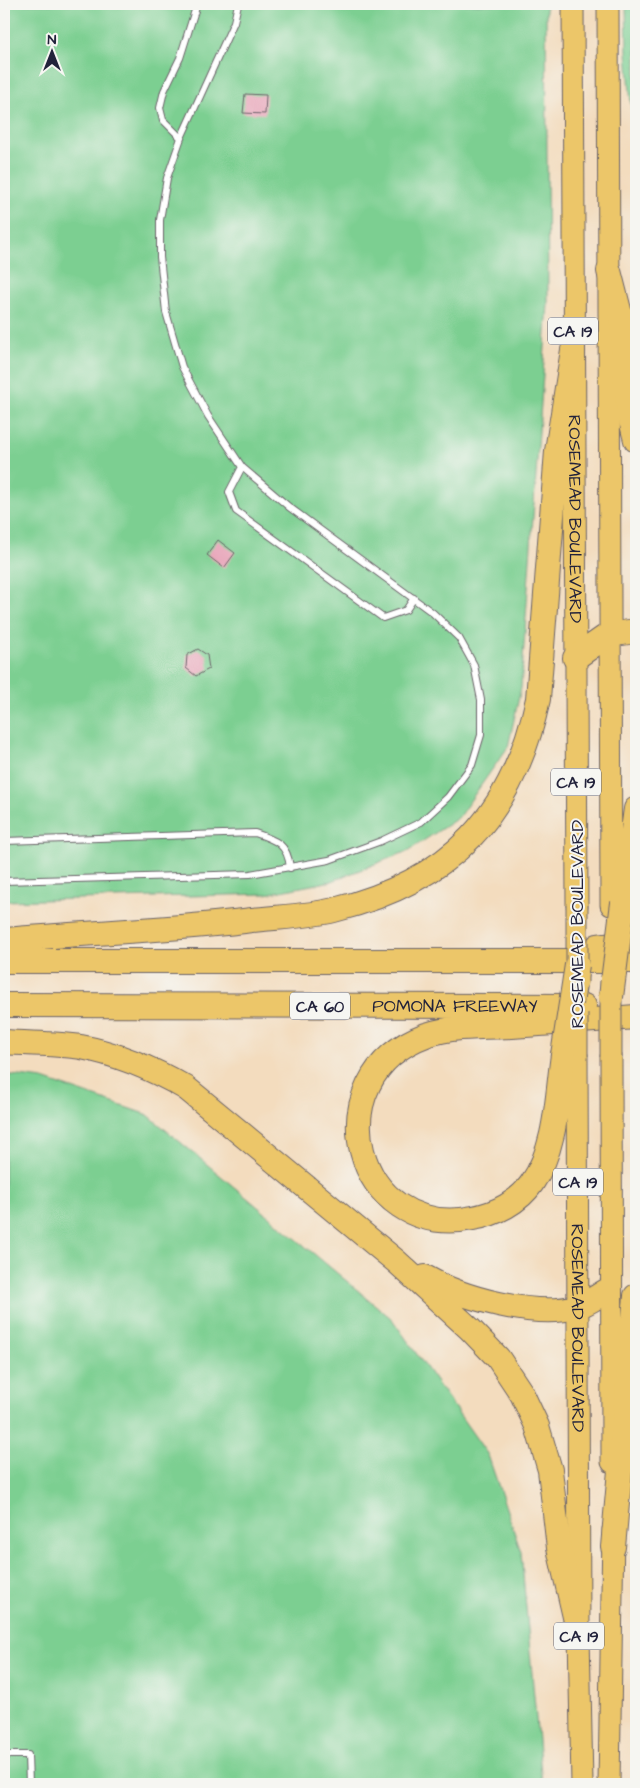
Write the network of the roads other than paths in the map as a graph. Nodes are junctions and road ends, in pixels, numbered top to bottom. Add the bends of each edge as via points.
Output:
1 (197, 4) edge
2 (238, 4) edge
3 (573, 4) edge
4 (608, 4) edge
5 (181, 138) junction
6 (609, 271) junction
7 (573, 350) junction
8 (636, 440) edge
9 (242, 467) junction
10 (414, 598) junction
11 (636, 631) edge
12 (608, 635) junction
13 (575, 658) junction
14 (636, 809) edge
15 (4, 841) edge
16 (290, 868) junction
17 (4, 881) edge
18 (617, 904) junction
19 (4, 940) edge
20 (636, 941) edge
21 (4, 961) edge
22 (486, 961) junction
23 (636, 961) edge
24 (577, 965) joint
25 (610, 997) joint
26 (4, 1005) edge
27 (636, 1006) edge
28 (636, 1017) edge
29 (4, 1042) edge
30 (570, 1056) junction
31 (397, 1262) junction
32 (610, 1288) junction
33 (636, 1296) edge
34 (578, 1307) junction
35 (613, 1547) junction
36 (579, 1634) junction
37 (4, 1756) edge
38 (29, 1784) edge
39 (582, 1784) edge
40 (609, 1784) edge

1 - 5 lane via 160,108 163,120
2 - 5 lane via 234,22
3 - 7 main road, ROSEMEAD BOULEVARD / CA 19
4 - 6 main road, ROSEMEAD BOULEVARD / CA 19
5 - 9 lane via 167,178 160,220 166,312 182,368 208,416
6 - 8 highway via 622,322 628,396
6 - 12 main road, ROSEMEAD BOULEVARD / CA 19
7 - 13 main road, ROSEMEAD BOULEVARD / CA 19
7 - 19 highway via 557,451 538,699 518,769 502,798 480,827 431,870 373,898 332,910 209,925
9 - 10 lane via 289,507
9 - 10 lane via 229,492 236,511 382,618 406,610
10 - 16 lane via 459,638 474,665 481,700 481,735 472,765 448,797 420,822 381,841 329,860
11 - 12 highway
12 - 13 highway
12 - 18 main road, ROSEMEAD BOULEVARD / CA 19
13 - 24 main road, ROSEMEAD BOULEVARD / CA 19, bridge
14 - 18 highway
15 - 16 lane via 255,833 284,847 289,854
16 - 17 lane via 250,874
18 - 25 highway, bridge
20 - 22 highway
21 - 22 highway
22 - 23 highway
24 - 30 highway, bridge
25 - 32 main road, ROSEMEAD BOULEVARD / CA 19, bridge
26 - 27 highway, POMONA FREEWAY / CA 60
28 - 30 highway via 465,1028 426,1035 397,1050 375,1071 363,1098 358,1127 362,1154 376,1185 398,1204 424,1217 457,1222 488,1216 513,1202 532,1183 548,1150
29 - 31 highway via 82,1047 121,1057 156,1071 186,1088
30 - 34 main road, ROSEMEAD BOULEVARD / CA 19
31 - 34 highway via 444,1288 480,1300 554,1310
31 - 36 highway via 493,1352 522,1394 550,1470 559,1548
32 - 34 highway
32 - 35 main road, ROSEMEAD BOULEVARD / CA 19
33 - 35 highway
34 - 36 main road, ROSEMEAD BOULEVARD / CA 19
35 - 40 main road, ROSEMEAD BOULEVARD / CA 19
36 - 39 main road, ROSEMEAD BOULEVARD / CA 19
37 - 38 lane via 28,1755

